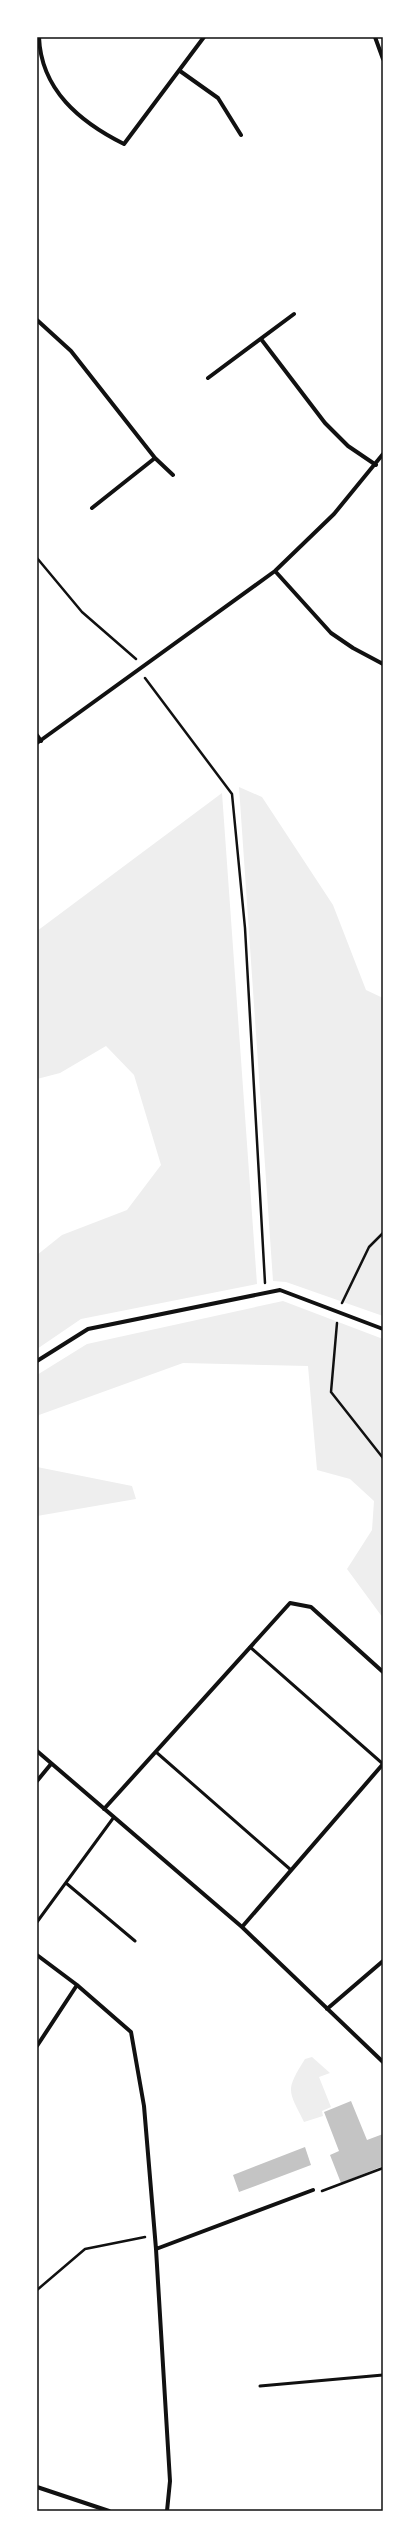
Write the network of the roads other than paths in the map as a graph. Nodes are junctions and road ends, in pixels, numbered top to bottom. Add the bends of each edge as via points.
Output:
1 (39, 37) edge
2 (204, 37) edge
3 (375, 37) edge
4 (38, 54) edge
5 (383, 59) edge
6 (180, 71) junction
7 (241, 135) dead end
8 (294, 314) dead end
9 (37, 320) edge
10 (261, 340) junction
11 (208, 378) dead end
12 (383, 454) edge
13 (155, 458) junction
14 (376, 465) junction
15 (173, 474) dead end
16 (92, 508) dead end
17 (275, 571) junction
18 (383, 664) edge
19 (37, 735) edge
20 (39, 742) edge
21 (383, 1329) edge
22 (37, 1361) edge
23 (250, 1647) junction
24 (383, 1672) edge
25 (37, 1751) edge
26 (156, 1752) junction
27 (51, 1764) junction
28 (383, 1764) edge
29 (37, 1781) edge
30 (104, 1809) junction
31 (114, 1818) junction
32 (291, 1870) junction
33 (66, 1883) junction
34 (37, 1922) edge
35 (242, 1927) junction
36 (135, 1942) dead end
37 (37, 1955) edge
38 (383, 1962) edge
39 (77, 1985) junction
40 (327, 2008) junction
41 (37, 2046) edge
42 (383, 2062) edge
43 (313, 2190) road end
44 (156, 2249) junction
45 (383, 2375) edge
46 (260, 2386) dead end
47 (37, 2487) edge
48 (109, 2511) edge
49 (167, 2511) edge

1 - 4 street
2 - 6 street
3 - 5 street
4 - 6 street via 50,81 66,104 85,122 124,144
6 - 7 street via 218,98
8 - 10 street
9 - 13 street via 72,351
10 - 11 street
10 - 14 street via 325,423 348,446
12 - 14 street
13 - 15 street
13 - 16 street
14 - 17 street via 334,514
17 - 18 street via 331,633
17 - 20 street
19 - 20 street
21 - 22 street via 280,1290 88,1329
23 - 24 street via 290,1603 311,1608
23 - 26 street
23 - 28 lane
25 - 27 street
26 - 30 street
26 - 32 lane
27 - 29 street
27 - 30 street
28 - 32 street
30 - 31 street
31 - 33 lane
31 - 35 street
32 - 35 street
33 - 34 lane
33 - 36 lane
35 - 40 street
37 - 39 street
38 - 40 street
39 - 41 street
39 - 44 street via 131,2032 144,2106
40 - 42 street
43 - 44 street
44 - 49 street via 170,2480
45 - 46 lane
47 - 48 street

